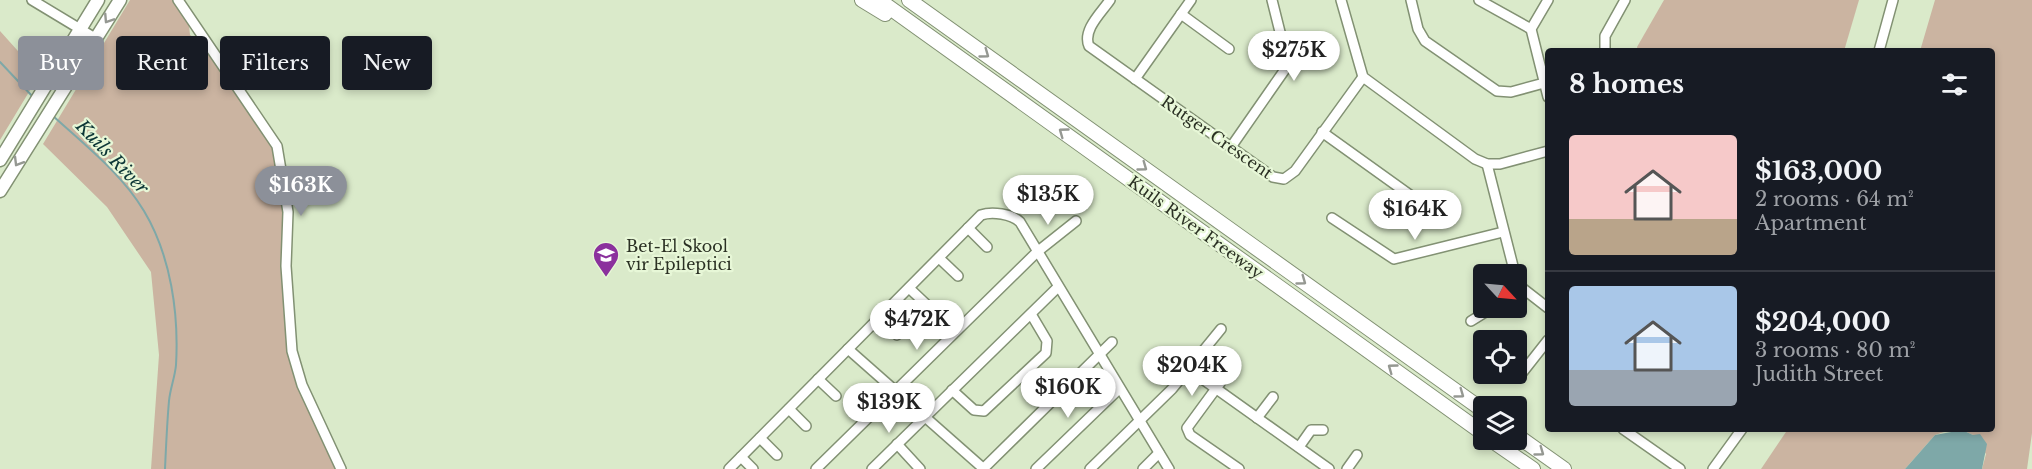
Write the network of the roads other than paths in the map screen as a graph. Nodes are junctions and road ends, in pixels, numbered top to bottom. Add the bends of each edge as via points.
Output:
1 (32, 0) edge
2 (98, 0) edge
3 (120, 0) edge
4 (178, 0) edge
5 (862, 0) edge
6 (879, 0) edge
7 (909, 0) edge
8 (919, 0) edge
9 (1110, 0) edge
10 (1191, 0) edge
11 (1272, 0) edge
12 (1341, 0) edge
13 (1411, 0) edge
14 (1479, 0) edge
15 (1548, 0) edge
16 (1625, 0) edge
17 (1893, 0) edge
18 (1181, 14) junction
19 (937, 20) junction
20 (80, 29) junction
21 (1531, 29) junction
22 (925, 33) junction
23 (92, 36) edge
24 (96, 36) edge
25 (1605, 48) edge
26 (1880, 48) edge
27 (1229, 49) dead end
28 (1363, 77) junction
29 (1135, 79) junction
30 (1544, 83) junction
31 (1545, 86) edge
32 (61, 90) edge
33 (1322, 132) junction
34 (1231, 147) junction
35 (1545, 152) edge
36 (0, 160) edge
37 (1487, 164) junction
38 (0, 191) edge
39 (1421, 203) dead end
40 (1332, 218) dead end
41 (1076, 221) dead end
42 (968, 228) junction
43 (1503, 232) junction
44 (987, 247) dead end
45 (1037, 252) junction
46 (939, 258) junction
47 (1512, 264) edge
48 (958, 276) dead end
49 (1058, 287) junction
50 (909, 288) junction
51 (1527, 294) edge
52 (927, 305) dead end
53 (1545, 306) edge
54 (1030, 314) junction
55 (879, 318) junction
56 (1476, 318) edge
57 (1471, 321) dead end
58 (1221, 329) dead end
59 (897, 335) dead end
60 (1112, 342) dead end
61 (1545, 344) edge
62 (848, 350) junction
63 (1099, 355) junction
64 (1527, 367) edge
65 (1231, 368) dead end
66 (1190, 370) junction
67 (818, 379) junction
68 (1216, 388) junction
69 (1119, 389) junction
70 (952, 390) junction
71 (895, 392) junction
72 (836, 396) dead end
73 (1273, 397) dead end
74 (1473, 403) edge
75 (789, 409) junction
76 (924, 418) junction
77 (1257, 418) junction
78 (1139, 421) junction
79 (806, 426) dead end
80 (1473, 426) edge
81 (1323, 430) dead end
82 (1627, 432) edge
83 (1740, 432) edge
84 (759, 438) junction
85 (1527, 443) edge
86 (897, 444) junction
87 (1299, 447) junction
88 (1505, 450) edge
89 (1159, 453) junction
90 (1357, 454) dead end
91 (777, 455) dead end
92 (741, 457) junction
93 (341, 469) edge
94 (729, 469) edge
95 (753, 469) edge
96 (816, 469) edge
97 (872, 469) edge
98 (920, 469) edge
99 (984, 469) edge
100 (1036, 469) edge
101 (1090, 469) edge
102 (1143, 469) edge
103 (1169, 469) edge
104 (1239, 469) edge
105 (1329, 469) edge
106 (1347, 469) edge
107 (1533, 469) edge
108 (1564, 469) edge
109 (1680, 469) edge
110 (1713, 469) edge

1 - 20 street
2 - 20 main road
3 -> 24 main road
4 - 93 street via 277,146 288,212 286,266 292,351 302,385
5 - 22 highway
6 - 22 highway, Kuils River Freeway
7 - 19 highway, Kuils River Freeway
8 - 19 highway
9 - 29 street, Rutger Crescent via 1089,29 1087,41
10 - 18 street
11 - 34 street via 1286,68
12 - 28 street
13 - 30 street via 1425,40 1492,88 1511,93
14 - 21 street
15 - 21 street
16 - 25 street via 1605,36
17 - 26 street
18 - 27 street
18 - 29 street
19 -> 74 highway, Kuils River Freeway
20 - 23 street
20 - 36 main road
21 - 30 street
80 -> 22 highway, Kuils River Freeway
28 - 33 street, Rutger Crescent
28 - 37 street
29 - 34 street, Rutger Crescent
30 - 31 street
32 -> 38 main road
33 - 34 street, Rutger Crescent via 1295,171 1284,179 1273,177
33 - 39 street
35 - 37 street
37 - 43 street
40 - 43 street via 1394,259
41 - 45 street
42 - 44 street
42 - 45 street via 985,213 1013,217
42 - 46 street
43 - 47 street
45 - 49 street
45 - 71 street
46 - 48 street
46 - 50 street
49 - 54 street
49 - 63 street
50 - 52 street
50 - 55 street
51 - 53 street
54 - 70 street
54 - 70 street via 1047,341 1046,353 984,411 974,410
55 - 59 street
55 - 62 street
56 - 57 street
58 - 66 street
60 - 63 street
61 - 64 street
62 - 67 street
62 - 71 street
63 - 69 street
63 - 99 street
65 - 68 street
66 - 68 street
66 - 78 street
67 - 72 street
67 - 75 street
68 - 77 street
68 - 104 street via 1187,428 1190,435
69 - 78 street
69 - 100 street
70 - 76 street
71 - 76 street
71 - 96 street
73 - 77 street
75 - 79 street
75 - 84 street
76 - 86 street
76 - 99 street
77 - 87 street
78 - 89 street
78 - 101 street
81 - 87 street via 1311,430
82 - 109 street
83 - 110 street
84 - 91 street
84 - 92 street
85 -> 108 highway
86 - 97 street
86 - 98 street
87 - 105 street
88 - 107 highway
89 - 102 street
89 - 103 street
90 - 106 street
92 - 94 street
92 - 95 street

